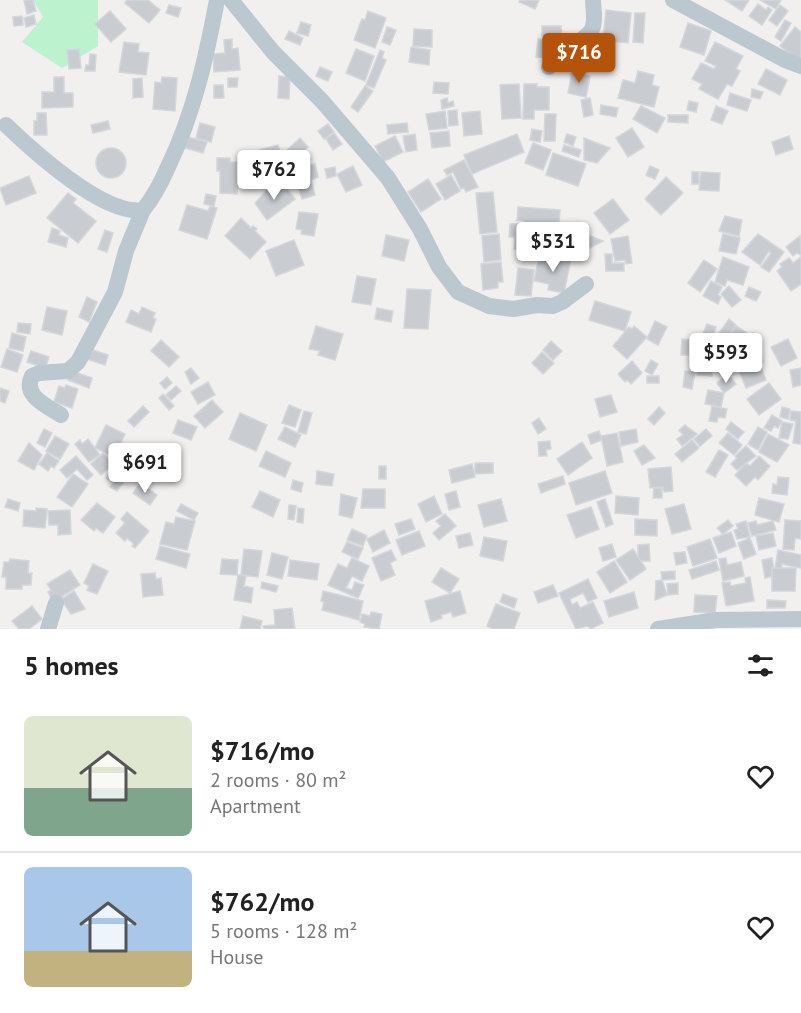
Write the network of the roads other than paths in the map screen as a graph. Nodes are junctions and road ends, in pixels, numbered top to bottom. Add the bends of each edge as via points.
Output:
1 (217, 0) edge
2 (231, 0) edge
3 (593, 0) edge
4 (673, 0) edge
5 (801, 66) edge
6 (549, 67) dead end
7 (6, 124) dead end
8 (143, 210) junction
9 (586, 284) dead end
10 (61, 416) dead end
11 (56, 603) dead end
12 (801, 619) edge
13 (752, 624) edge
14 (48, 629) edge
15 (658, 629) edge

1 - 8 street via 192,111 154,198
2 - 9 street via 388,178 439,267 458,292 489,306 513,309 553,306
3 - 6 street via 591,32
4 - 5 street
7 - 8 street via 74,183 120,208
8 - 10 street via 115,292 78,362 68,371 39,373 29,382 35,397
11 - 14 street
12 - 13 street
13 - 15 street via 716,620

